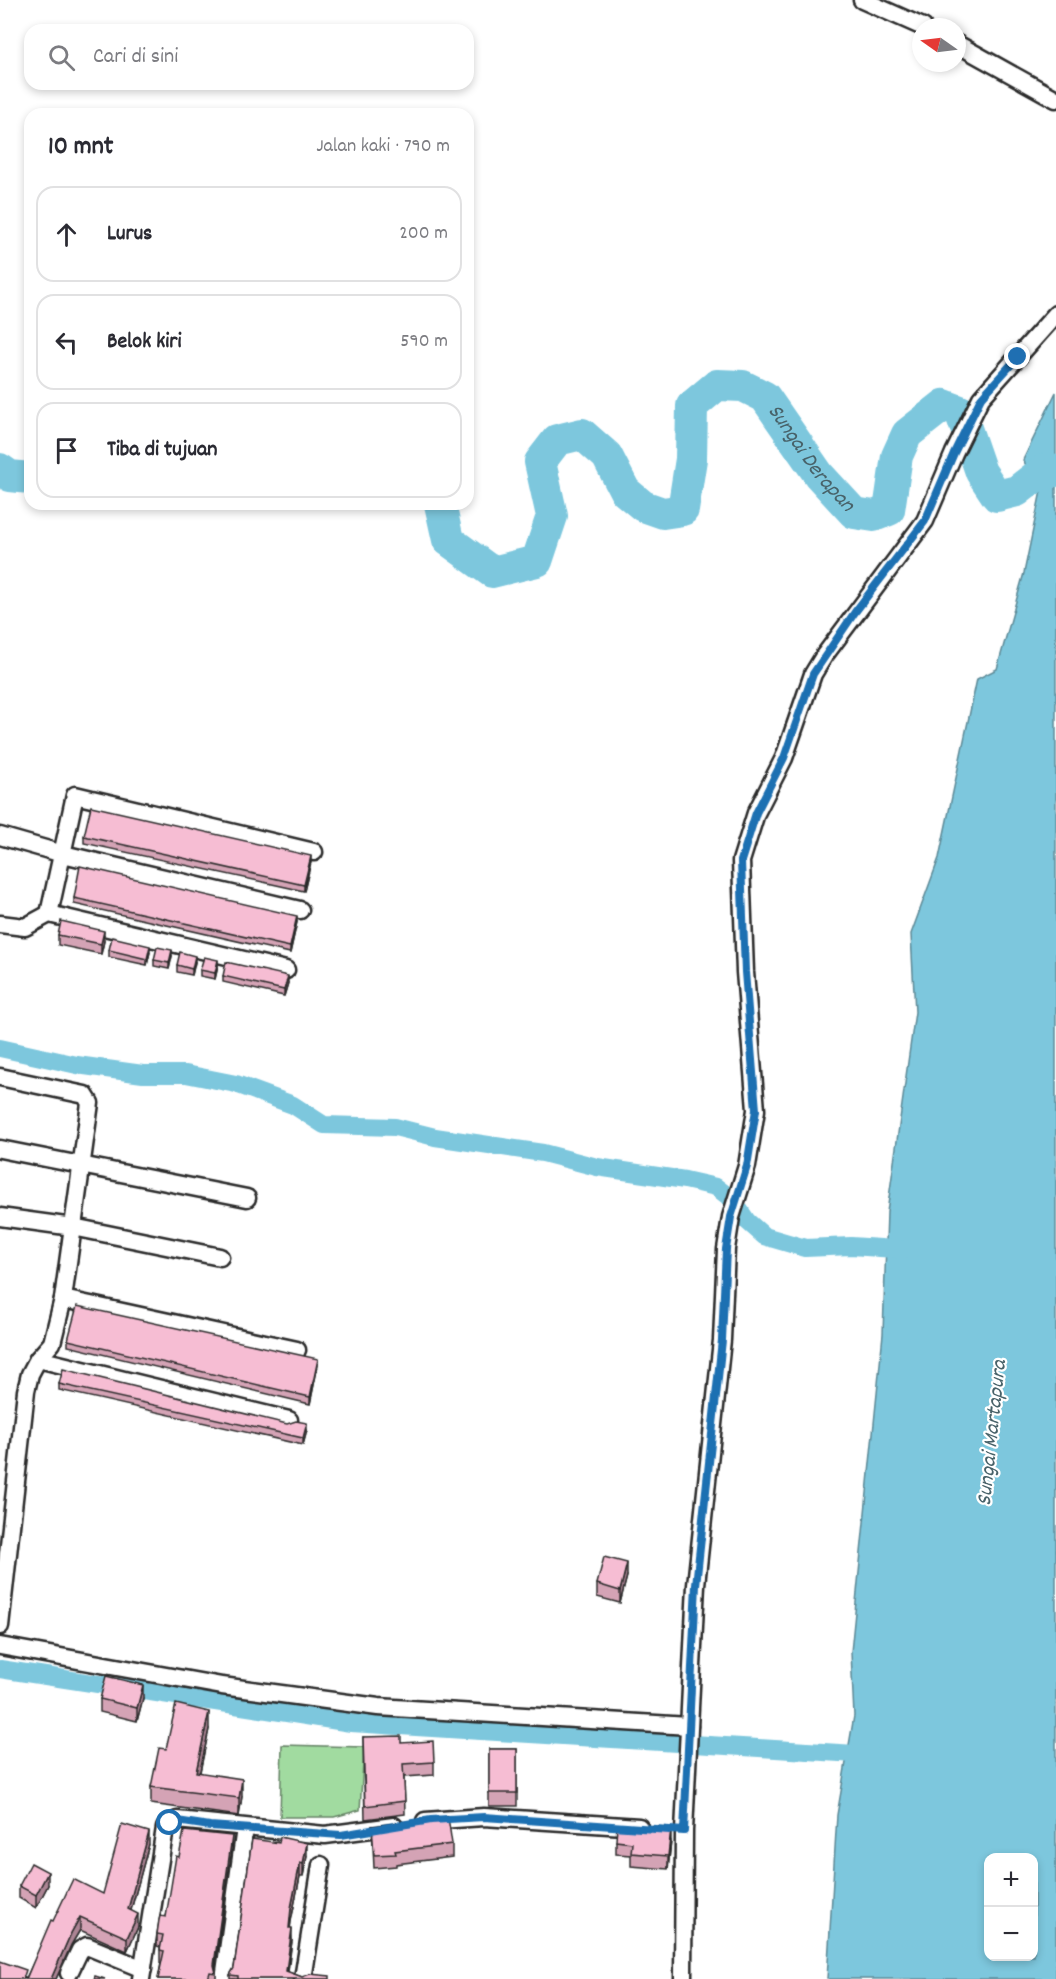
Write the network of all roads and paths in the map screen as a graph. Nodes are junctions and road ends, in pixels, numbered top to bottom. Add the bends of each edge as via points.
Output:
1 (862, 0) edge
2 (912, 22) edge
3 (966, 49) edge
4 (1056, 99) edge
5 (1056, 314) edge
6 (0, 836) edge
7 (314, 852) dead end
8 (63, 854) junction
9 (300, 910) dead end
10 (49, 914) junction
11 (0, 924) edge
12 (286, 970) dead end
13 (0, 1077) edge
14 (0, 1149) edge
15 (82, 1165) junction
16 (247, 1198) dead end
17 (0, 1217) edge
18 (73, 1227) junction
19 (220, 1257) dead end
20 (63, 1299) junction
21 (297, 1350) dead end
22 (38, 1359) junction
23 (289, 1420) dead end
24 (0, 1626) edge
25 (0, 1646) edge
26 (689, 1740) junction
27 (245, 1828) junction
28 (672, 1830) junction
29 (321, 1864) dead end
30 (69, 1973) dead end
31 (142, 1974) edge
32 (224, 1979) edge
33 (303, 1979) edge
34 (683, 1979) edge

1 - 2 street
3 - 4 street
5 - 26 street via 981,398 925,521 813,674 784,758 756,813 746,843 740,875 756,1110 747,1166 731,1217 726,1249 722,1340 696,1585
6 - 8 street
7 - 8 street via 75,795
8 - 9 street
8 - 10 street
10 - 11 street via 25,927
10 - 12 street
13 - 15 street via 85,1095 90,1103
14 - 15 street
15 - 16 street
15 - 18 street
17 - 18 street
18 - 19 street
18 - 20 street
20 - 21 street
20 - 22 street via 52,1343
22 - 23 street
22 - 24 street via 26,1391
25 - 26 street via 222,1686
26 - 28 street
27 - 28 street via 341,1835 431,1820 484,1817
27 - 31 street via 177,1821 165,1828
27 - 32 street
28 - 34 street
29 - 33 street
30 - 31 street via 80,1950 87,1946

